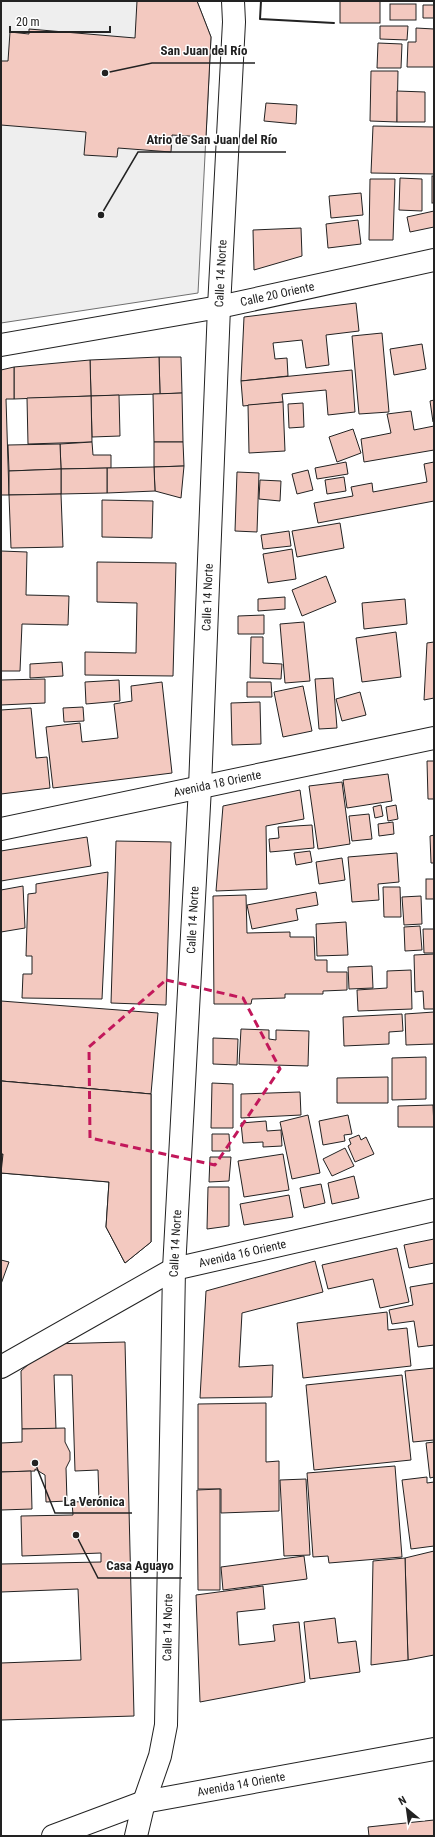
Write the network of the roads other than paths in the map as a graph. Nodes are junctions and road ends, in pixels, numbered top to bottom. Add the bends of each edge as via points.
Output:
1 (233, 1) edge
2 (434, 260) edge
3 (219, 306) junction
4 (1, 345) edge
5 (434, 738) edge
6 (200, 788) junction
7 (1, 829) edge
8 (434, 1210) edge
9 (174, 1269) junction
10 (1, 1367) edge
11 (434, 1749) edge
12 (144, 1802) junction
13 (53, 1836) edge
14 (136, 1836) edge

1 - 3 street, Calle 14 Norte
2 - 3 street, Calle 20 Oriente
3 - 4 street, Calle 20 Oriente
3 - 6 street, Calle 14 Norte
5 - 6 street, Avenida 18 Oriente
6 - 7 street, Avenida 18 Oriente
6 - 9 street, Calle 14 Norte
8 - 9 street, Avenida 16 Oriente
9 - 10 street, Avenida 16 Oriente
9 - 12 street, Calle 14 Norte via 166,1725 160,1756
11 - 12 street, Avenida 14 Oriente
12 - 13 street, Avenida 14 Oriente
12 - 14 street, Calle 14 Norte

